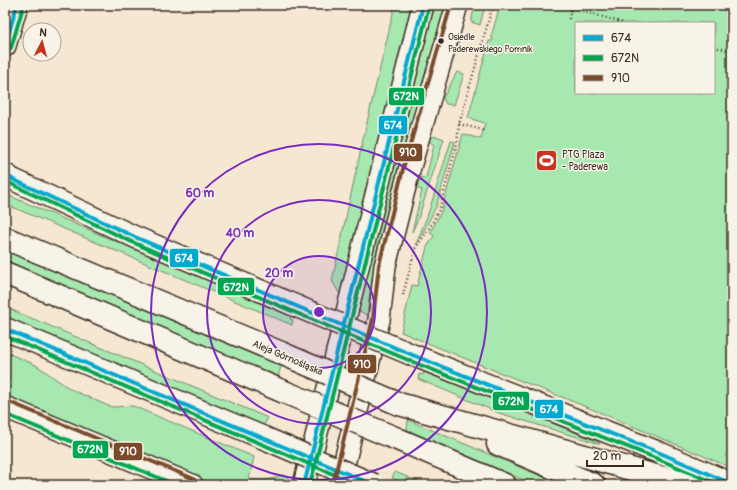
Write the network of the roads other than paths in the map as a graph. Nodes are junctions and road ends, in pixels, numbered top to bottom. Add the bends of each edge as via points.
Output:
1 (17, 5) edge
2 (424, 5) edge
3 (457, 5) edge
4 (5, 46) edge
5 (5, 174) edge
6 (5, 238) edge
7 (5, 273) edge
8 (5, 329) edge
9 (399, 404) junction
10 (5, 407) edge
11 (732, 484) edge
12 (192, 485) edge
13 (304, 485) edge
14 (339, 485) edge
15 (374, 485) edge
16 (505, 485) edge
17 (594, 485) edge
18 (688, 485) edge

1 - 4 street
2 - 13 street
3 - 14 street via 410,166 385,266 378,320
5 - 11 street, bridge via 135,237 296,306
6 - 9 main road, Aleja Górnośląska, bridge
7 - 16 main road, bridge
8 - 15 main road, bridge
9 - 17 main road, Aleja Górnośląska
9 - 18 main road
10 - 12 street

